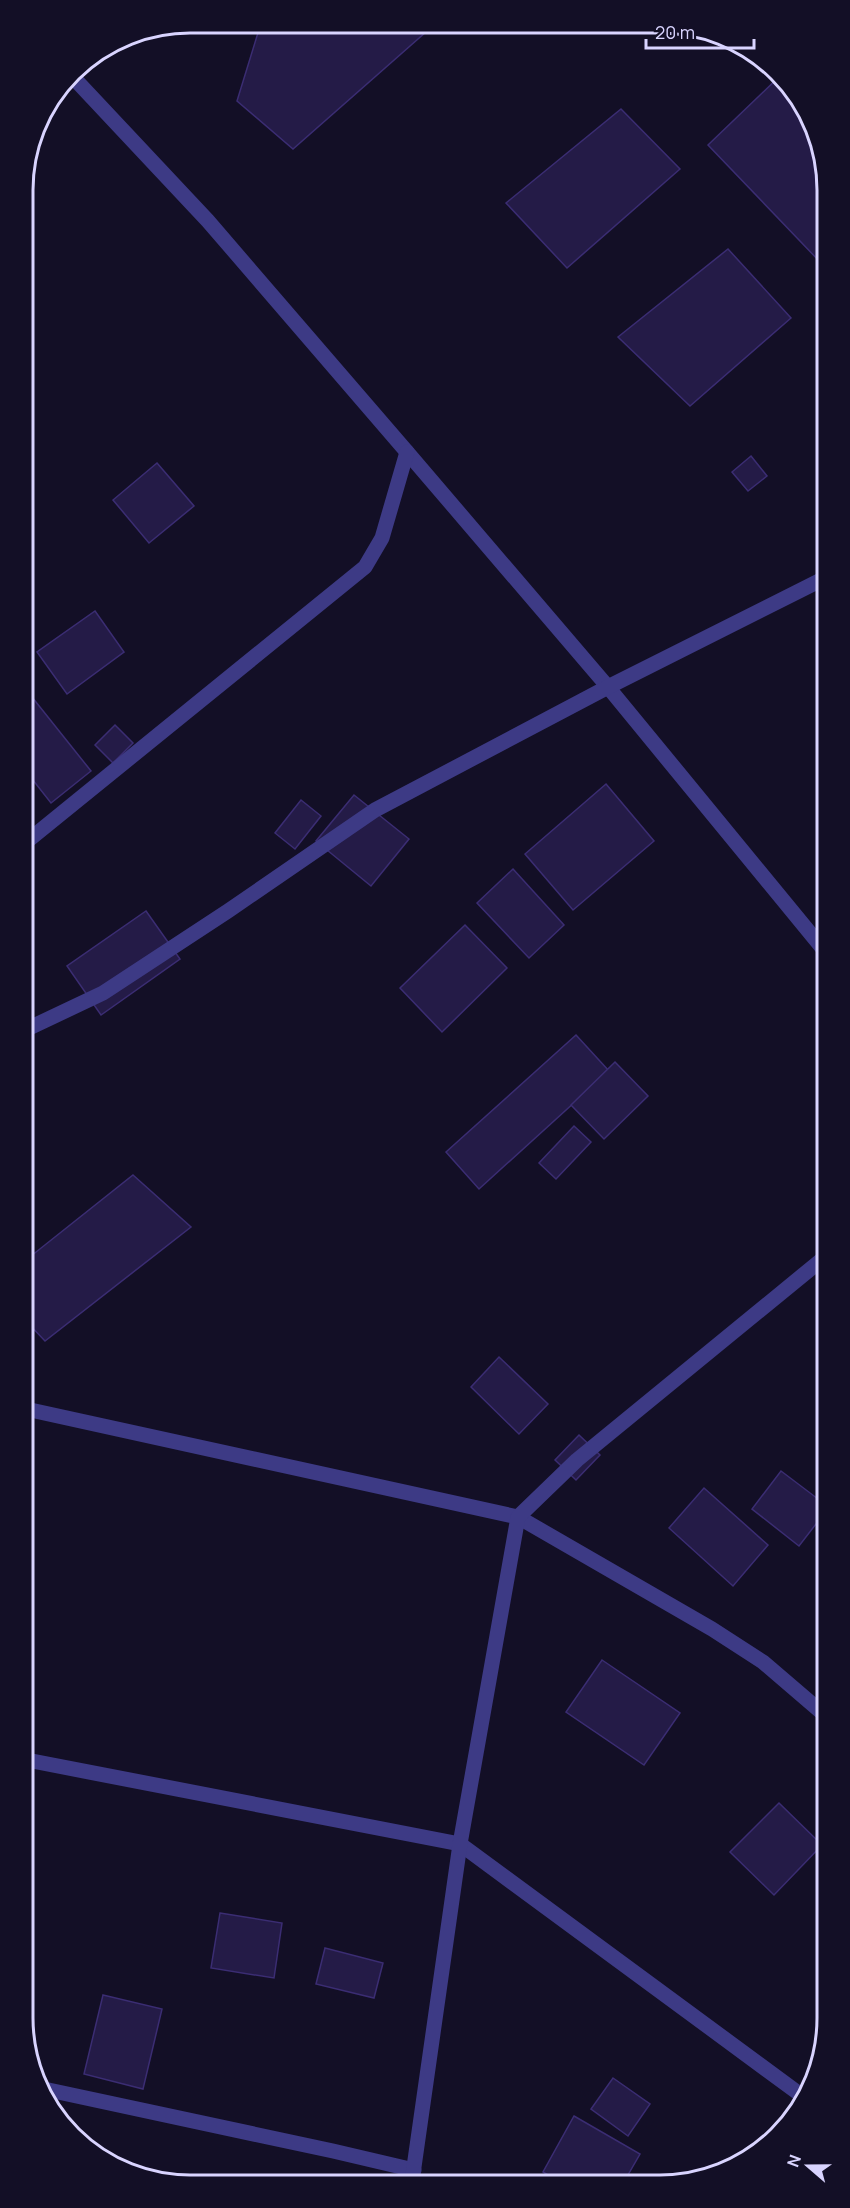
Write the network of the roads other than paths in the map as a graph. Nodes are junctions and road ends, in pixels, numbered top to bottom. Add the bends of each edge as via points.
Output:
1 (77, 81) edge
2 (407, 452) junction
3 (817, 582) edge
4 (608, 687) junction
5 (33, 837) edge
6 (817, 941) edge
7 (33, 1026) edge
8 (817, 1264) edge
9 (33, 1410) edge
10 (518, 1517) junction
11 (817, 1708) edge
12 (33, 1761) edge
13 (460, 1844) junction
14 (51, 2090) edge
15 (798, 2093) edge
16 (410, 2175) edge
17 (413, 2175) edge

1 - 2 street via 208,221
2 - 4 street
2 - 5 street via 382,538 365,567
3 - 4 street
4 - 6 street
4 - 7 street via 375,810 102,993
8 - 10 street via 577,1460
9 - 10 street
10 - 11 street via 764,1662
10 - 13 street
12 - 13 street
13 - 15 street
13 - 17 street
14 - 16 street via 333,2151

